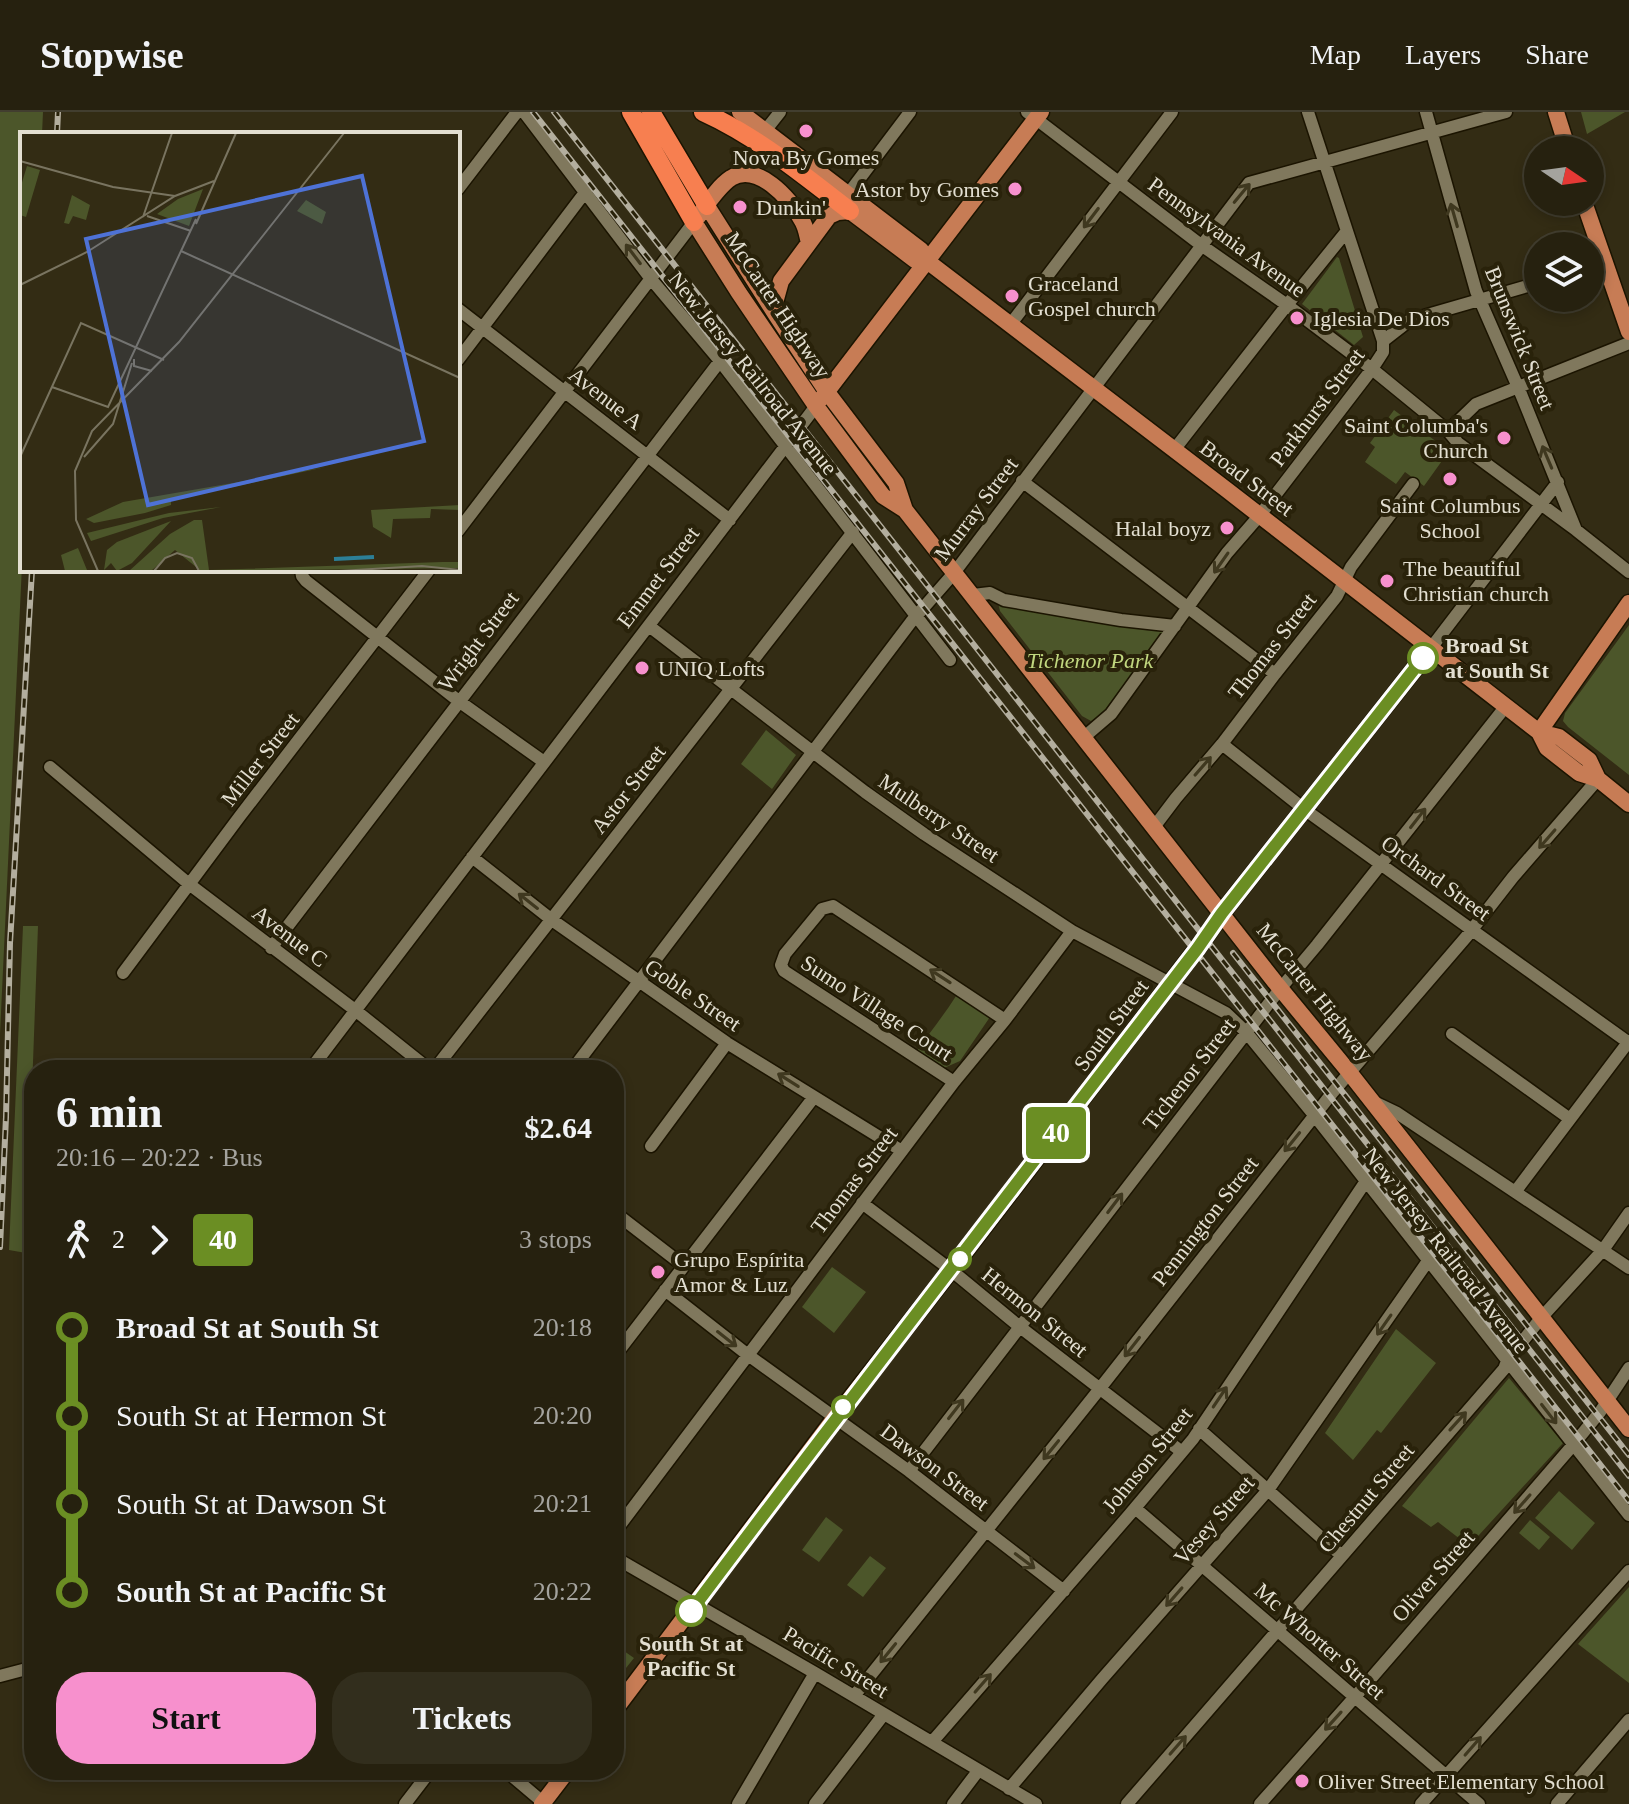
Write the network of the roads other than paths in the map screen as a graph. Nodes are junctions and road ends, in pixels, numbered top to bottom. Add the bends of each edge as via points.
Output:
1 (517, 112) edge
2 (524, 112) edge
3 (631, 112) edge
4 (651, 112) edge
5 (703, 112) edge
6 (740, 112) edge
7 (780, 112) edge
8 (910, 112) edge
9 (1172, 112) edge
10 (1308, 112) edge
11 (1426, 112) edge
12 (1506, 112) edge
13 (1556, 112) edge
14 (1035, 114) edge
15 (765, 131) junction
16 (1431, 132) junction
17 (1564, 136) edge
18 (1323, 162) junction
19 (1119, 182) junction
20 (460, 186) edge
21 (586, 191) junction
22 (849, 202) junction
23 (707, 206) junction
24 (694, 222) junction
25 (1346, 232) junction
26 (809, 243) junction
27 (1201, 245) junction
28 (927, 261) junction
29 (1604, 278) edge
30 (651, 279) junction
31 (1524, 287) edge
32 (1480, 300) junction
33 (1287, 305) junction
34 (460, 311) edge
35 (776, 315) junction
36 (1010, 325) junction
37 (483, 328) junction
38 (1629, 332) edge
39 (1383, 341) junction
40 (1629, 343) edge
41 (460, 357) edge
42 (720, 361) junction
43 (1372, 369) junction
44 (1518, 386) junction
45 (1092, 388) junction
46 (566, 392) junction
47 (827, 392) junction
48 (816, 406) junction
49 (1448, 431) junction
50 (786, 446) junction
51 (1174, 450) junction
52 (647, 456) junction
53 (1022, 481) junction
54 (1558, 482) junction
55 (1413, 484) dead end
56 (1541, 504) junction
57 (905, 510) junction
58 (1260, 515) junction
59 (730, 520) junction
60 (460, 528) edge
61 (1576, 530) junction
62 (853, 532) junction
63 (301, 572) edge
64 (428, 572) edge
65 (1629, 572) edge
66 (954, 573) junction
67 (1345, 581) junction
68 (973, 595) junction
69 (1629, 603) edge
70 (1189, 609) junction
71 (916, 616) junction
72 (649, 626) junction
73 (1175, 626) junction
74 (378, 638) junction
75 (1431, 648) junction
76 (950, 660) dead end
77 (1275, 674) junction
78 (732, 690) junction
79 (460, 702) junction
80 (1506, 706) junction
81 (1539, 732) junction
82 (1083, 738) junction
83 (1222, 744) junction
84 (813, 753) junction
85 (544, 762) junction
86 (50, 767) dead end
87 (1598, 779) junction
88 (1629, 804) edge
89 (1304, 809) junction
90 (1154, 827) junction
91 (472, 857) junction
92 (1382, 863) junction
93 (189, 884) junction
94 (1222, 913) junction
95 (552, 920) junction
96 (1473, 929) junction
97 (1072, 931) junction
98 (271, 948) junction
99 (123, 973) dead end
100 (639, 983) junction
101 (1170, 984) junction
102 (1280, 989) junction
103 (355, 1010) junction
104 (1226, 1013) joint
105 (1005, 1020) junction
106 (1246, 1032) junction
107 (1452, 1034) dead end
108 (1629, 1042) edge
109 (727, 1043) junction
110 (318, 1060) edge
111 (419, 1060) edge
112 (440, 1060) edge
113 (580, 1060) edge
114 (1349, 1072) junction
115 (954, 1082) junction
116 (814, 1097) junction
117 (1371, 1100) junction
118 (1314, 1115) junction
119 (1570, 1119) junction
120 (651, 1146) dead end
121 (902, 1151) junction
122 (1366, 1181) junction
123 (1515, 1192) junction
124 (862, 1203) junction
125 (1629, 1213) edge
126 (624, 1220) edge
127 (1603, 1250) junction
128 (1428, 1261) junction
129 (684, 1266) junction
130 (1629, 1268) edge
131 (951, 1270) junction
132 (665, 1290) junction
133 (1541, 1318) junction
134 (1020, 1327) junction
135 (624, 1344) edge
136 (748, 1355) junction
137 (1507, 1361) junction
138 (1629, 1368) edge
139 (1100, 1389) junction
140 (1607, 1401) junction
141 (835, 1418) junction
142 (1199, 1429) junction
143 (1629, 1429) edge
144 (1573, 1445) junction
145 (1182, 1452) junction
146 (909, 1471) junction
147 (1268, 1490) junction
148 (1135, 1508) junction
149 (1629, 1515) edge
150 (624, 1520) edge
151 (986, 1531) junction
152 (1342, 1556) junction
153 (624, 1563) edge
154 (1202, 1565) junction
155 (1629, 1571) edge
156 (1064, 1591) junction
157 (696, 1603) junction
158 (1278, 1631) junction
159 (24, 1670) edge
160 (815, 1673) junction
161 (0, 1676) edge
162 (854, 1696) junction
163 (1355, 1697) junction
164 (624, 1698) edge
165 (884, 1714) junction
166 (1629, 1720) edge
167 (932, 1742) junction
168 (978, 1771) junction
169 (1446, 1776) junction
170 (423, 1780) edge
171 (516, 1780) edge
172 (561, 1780) edge
173 (1009, 1789) junction
174 (405, 1804) edge
175 (544, 1804) edge
176 (738, 1804) edge
177 (815, 1804) edge
178 (953, 1804) edge
179 (1036, 1804) edge
180 (1127, 1804) edge
181 (1260, 1804) edge
182 (1421, 1804) edge
183 (1479, 1804) edge
184 (1557, 1804) edge

1 - 20 street
2 - 21 street, New Jersey Railroad Avenue
3 - 24 highway, McCarter Highway
4 - 23 highway, McCarter Highway
5 - 22 highway
6 - 15 main road, Broad Street
7 - 15 street
8 - 22 street
9 - 19 street
10 - 18 street
11 - 16 street, Brunswick Street
12 - 16 street, Murray Street
13 - 17 main road
14 - 19 street, Pennsylvania Avenue
14 - 28 main road, Emmet Street
15 - 22 main road, Broad Street
16 - 18 street, Murray Street
32 -> 16 street, Brunswick Street
18 - 25 street
27 -> 18 street, Murray Street via 1249,183
19 - 27 street, Pennsylvania Avenue
19 -> 36 street
30 -> 21 street, New Jersey Railroad Avenue
21 - 37 street
22 - 26 main road via 829,216
22 - 28 main road, Broad Street via 915,260
23 - 24 main road
23 - 26 main road via 733,177 756,174 795,209
23 - 35 main road, McCarter Highway
24 - 30 street
24 - 48 main road, McCarter Highway
25 - 33 street
25 - 39 street
26 - 35 main road via 781,281
27 - 33 street, Pennsylvania Avenue
27 - 45 street, Murray Street
28 - 36 main road, Broad Street
28 - 47 main road, Emmet Street
29 - 38 main road
30 - 42 street, New Jersey Railroad Avenue
30 - 46 street
31 - 32 street, Parkhurst Street
32 - 39 street, Parkhurst Street via 1410,320
32 - 44 street, Brunswick Street
33 - 43 street, Pennsylvania Avenue
33 - 51 street
34 - 37 street, Avenue A
35 - 47 main road, McCarter Highway
36 - 45 main road, Broad Street
37 - 41 street
37 - 46 street, Avenue A
39 - 43 street, Parkhurst Street via 1383,352
40 - 44 street
42 - 50 street, New Jersey Railroad Avenue
42 - 52 street, Wright Street
43 - 49 street, Pennsylvania Avenue
43 - 58 street, Parkhurst Street
44 - 49 street via 1476,404
54 -> 44 street, Brunswick Street
45 - 51 main road, Broad Street
45 - 53 street, Murray Street
46 - 52 street, Avenue A
46 - 60 street
47 - 48 main road, Emmet Street
47 - 57 main road, McCarter Highway via 896,483
48 - 50 street, Emmet Street
48 - 57 main road, McCarter Highway via 883,496
49 - 56 street, Pennsylvania Avenue
50 - 59 street, Emmet Street
50 - 62 street, New Jersey Railroad Avenue
51 - 58 main road, Broad Street
52 - 59 street, Avenue A
52 - 79 street, Wright Street
53 - 66 street, Murray Street
53 - 70 street
54 - 56 street, South Street
54 - 61 street, Brunswick Street
55 - 67 street, Thomas Street
56 - 61 street, Pennsylvania Avenue
56 - 75 street, South Street
57 - 66 main road, McCarter Highway
58 - 67 main road, Broad Street
58 -> 70 street, Parkhurst Street
59 - 72 street, Emmet Street
61 - 65 street, Pennsylvania Avenue
62 - 71 street, New Jersey Railroad Avenue
62 - 78 street, Astor Street
63 - 74 street
64 - 74 street, Miller Street
66 - 68 main road, McCarter Highway
66 - 71 street, Murray Street
67 - 75 main road, Broad Street
67 - 77 street, Thomas Street
68 - 73 street via 990,593 1004,600
68 - 82 main road, McCarter Highway
69 - 81 main road
70 - 73 street, Parkhurst Street
70 - 77 street
71 - 76 street, New Jersey Railroad Avenue
71 - 84 street, Murray Street
72 - 78 street, Mulberry Street
72 - 85 street, Emmet Street
73 - 82 street, Parkhurst Street via 1111,714
74 - 79 street
74 - 93 street, Miller Street
75 - 80 main road, Broad Street
75 - 89 main road, South Street
77 - 83 street, Thomas Street
78 - 84 street, Mulberry Street
78 - 95 street, Astor Street
79 - 85 street
79 - 98 street, Wright Street
80 - 81 main road, Broad Street
92 -> 80 street, Tichenor Street
81 - 87 main road, Broad Street via 1547,748 1579,773
82 - 90 main road, McCarter Highway
83 - 89 street, Orchard Street
90 -> 83 street, Thomas Street
84 - 97 street, Mulberry Street
84 - 100 street, Murray Street
85 - 91 street, Emmet Street
86 - 93 street, Avenue C
87 - 88 main road, Broad Street
87 -> 96 street, Pennington Street
89 - 92 street, Orchard Street
89 - 94 main road, South Street
90 - 94 main road, McCarter Highway
95 -> 91 street, Goble Street
91 - 103 street, Emmet Street
92 - 96 street, Orchard Street
92 - 102 street, Tichenor Street
93 - 98 street, Avenue C
93 - 99 street, Miller Street
94 - 101 main road, South Street
94 - 102 main road, McCarter Highway
95 - 100 street, Goble Street
95 - 112 street, Astor Street
96 - 108 street, Orchard Street
96 - 114 street, Pennington Street
97 - 101 street, Mulberry Street
97 - 105 street, Thomas Street
98 - 103 street, Avenue C
100 - 109 street, Goble Street
100 - 113 street, Murray Street
101 - 104 street, Mulberry Street
101 - 131 main road, South Street
102 - 106 street, Tichenor Street
102 - 114 main road, McCarter Highway
103 - 110 street, Emmet Street
103 - 111 street, Avenue C
104 - 106 street, New Jersey Railroad Avenue
105 - 115 street, Thomas Street
105 -> 115 street, Sumo Village Court via 833,906 822,909 785,954 784,971
106 - 118 street, New Jersey Railroad Avenue
134 -> 106 street, Tichenor Street
107 - 119 street
108 - 119 street
116 -> 109 street, Goble Street
109 - 120 street
114 - 117 main road, McCarter Highway
114 - 118 street, Pennington Street
115 - 121 street, Thomas Street
116 - 121 street, Goble Street
116 - 129 street
117 - 123 street
117 - 133 main road, McCarter Highway
118 - 122 street, New Jersey Railroad Avenue
118 -> 139 street, Pennington Street
119 - 123 street
121 - 124 street, Thomas Street
122 - 128 street, New Jersey Railroad Avenue
142 -> 122 street, Johnson Street
123 - 127 street
124 - 131 street, Hermon Street
124 - 136 street, Thomas Street
125 - 127 street, Chestnut Street
126 - 129 street
127 - 130 street
127 - 133 street, Chestnut Street
128 - 137 street, New Jersey Railroad Avenue
128 -> 147 street, Vesey Street
129 - 132 street
131 - 134 street, Hermon Street
131 - 141 main road, South Street
132 - 135 street
132 -> 136 street, Dawson Street
133 - 137 street, Chestnut Street
133 - 140 main road, McCarter Highway
134 - 139 street, Hermon Street
146 -> 134 street, Tichenor Street
136 - 141 street, Dawson Street
136 - 150 street, Thomas Street
137 -> 144 street, New Jersey Railroad Avenue
152 -> 137 street, Chestnut Street
138 - 140 street, Oliver Street
139 - 145 street, Hermon Street
139 -> 151 street, Pennington Street
140 - 143 main road, McCarter Highway
140 - 144 street, Oliver Street
141 - 146 street, Dawson Street
141 - 157 main road, South Street
142 - 145 street, Johnson Street
142 - 147 street
144 - 149 street, New Jersey Railroad Avenue
144 -> 163 street, Oliver Street
145 - 148 street, Johnson Street
146 - 151 street, Dawson Street
147 - 152 street
147 - 154 street, Vesey Street
148 - 154 street, Mc Whorter Street
148 - 156 street, Johnson Street
151 -> 156 street, Dawson Street
151 -> 162 street, Pennington Street
152 - 158 street, Chestnut Street
153 - 157 street, Pacific Street
154 - 158 street, Mc Whorter Street
154 -> 173 street, Vesey Street
169 -> 155 street
167 -> 156 street, Johnson Street
157 - 160 street, Pacific Street
157 - 164 main road, South Street
158 - 163 street, Mc Whorter Street
180 -> 158 street, Chestnut Street
159 - 161 street
160 - 162 street, Pacific Street
160 - 176 street
162 - 165 street, Pacific Street
163 - 169 street, Mc Whorter Street
163 -> 181 street, Oliver Street
165 - 167 street, Pacific Street
165 - 177 street
166 - 184 street
167 - 168 street, Pacific Street
168 - 173 street, Pacific Street
168 - 178 street
169 - 182 street
169 - 183 street, Mc Whorter Street
170 - 174 street
171 - 175 street
172 - 175 main road
173 - 179 street, Pacific Street

